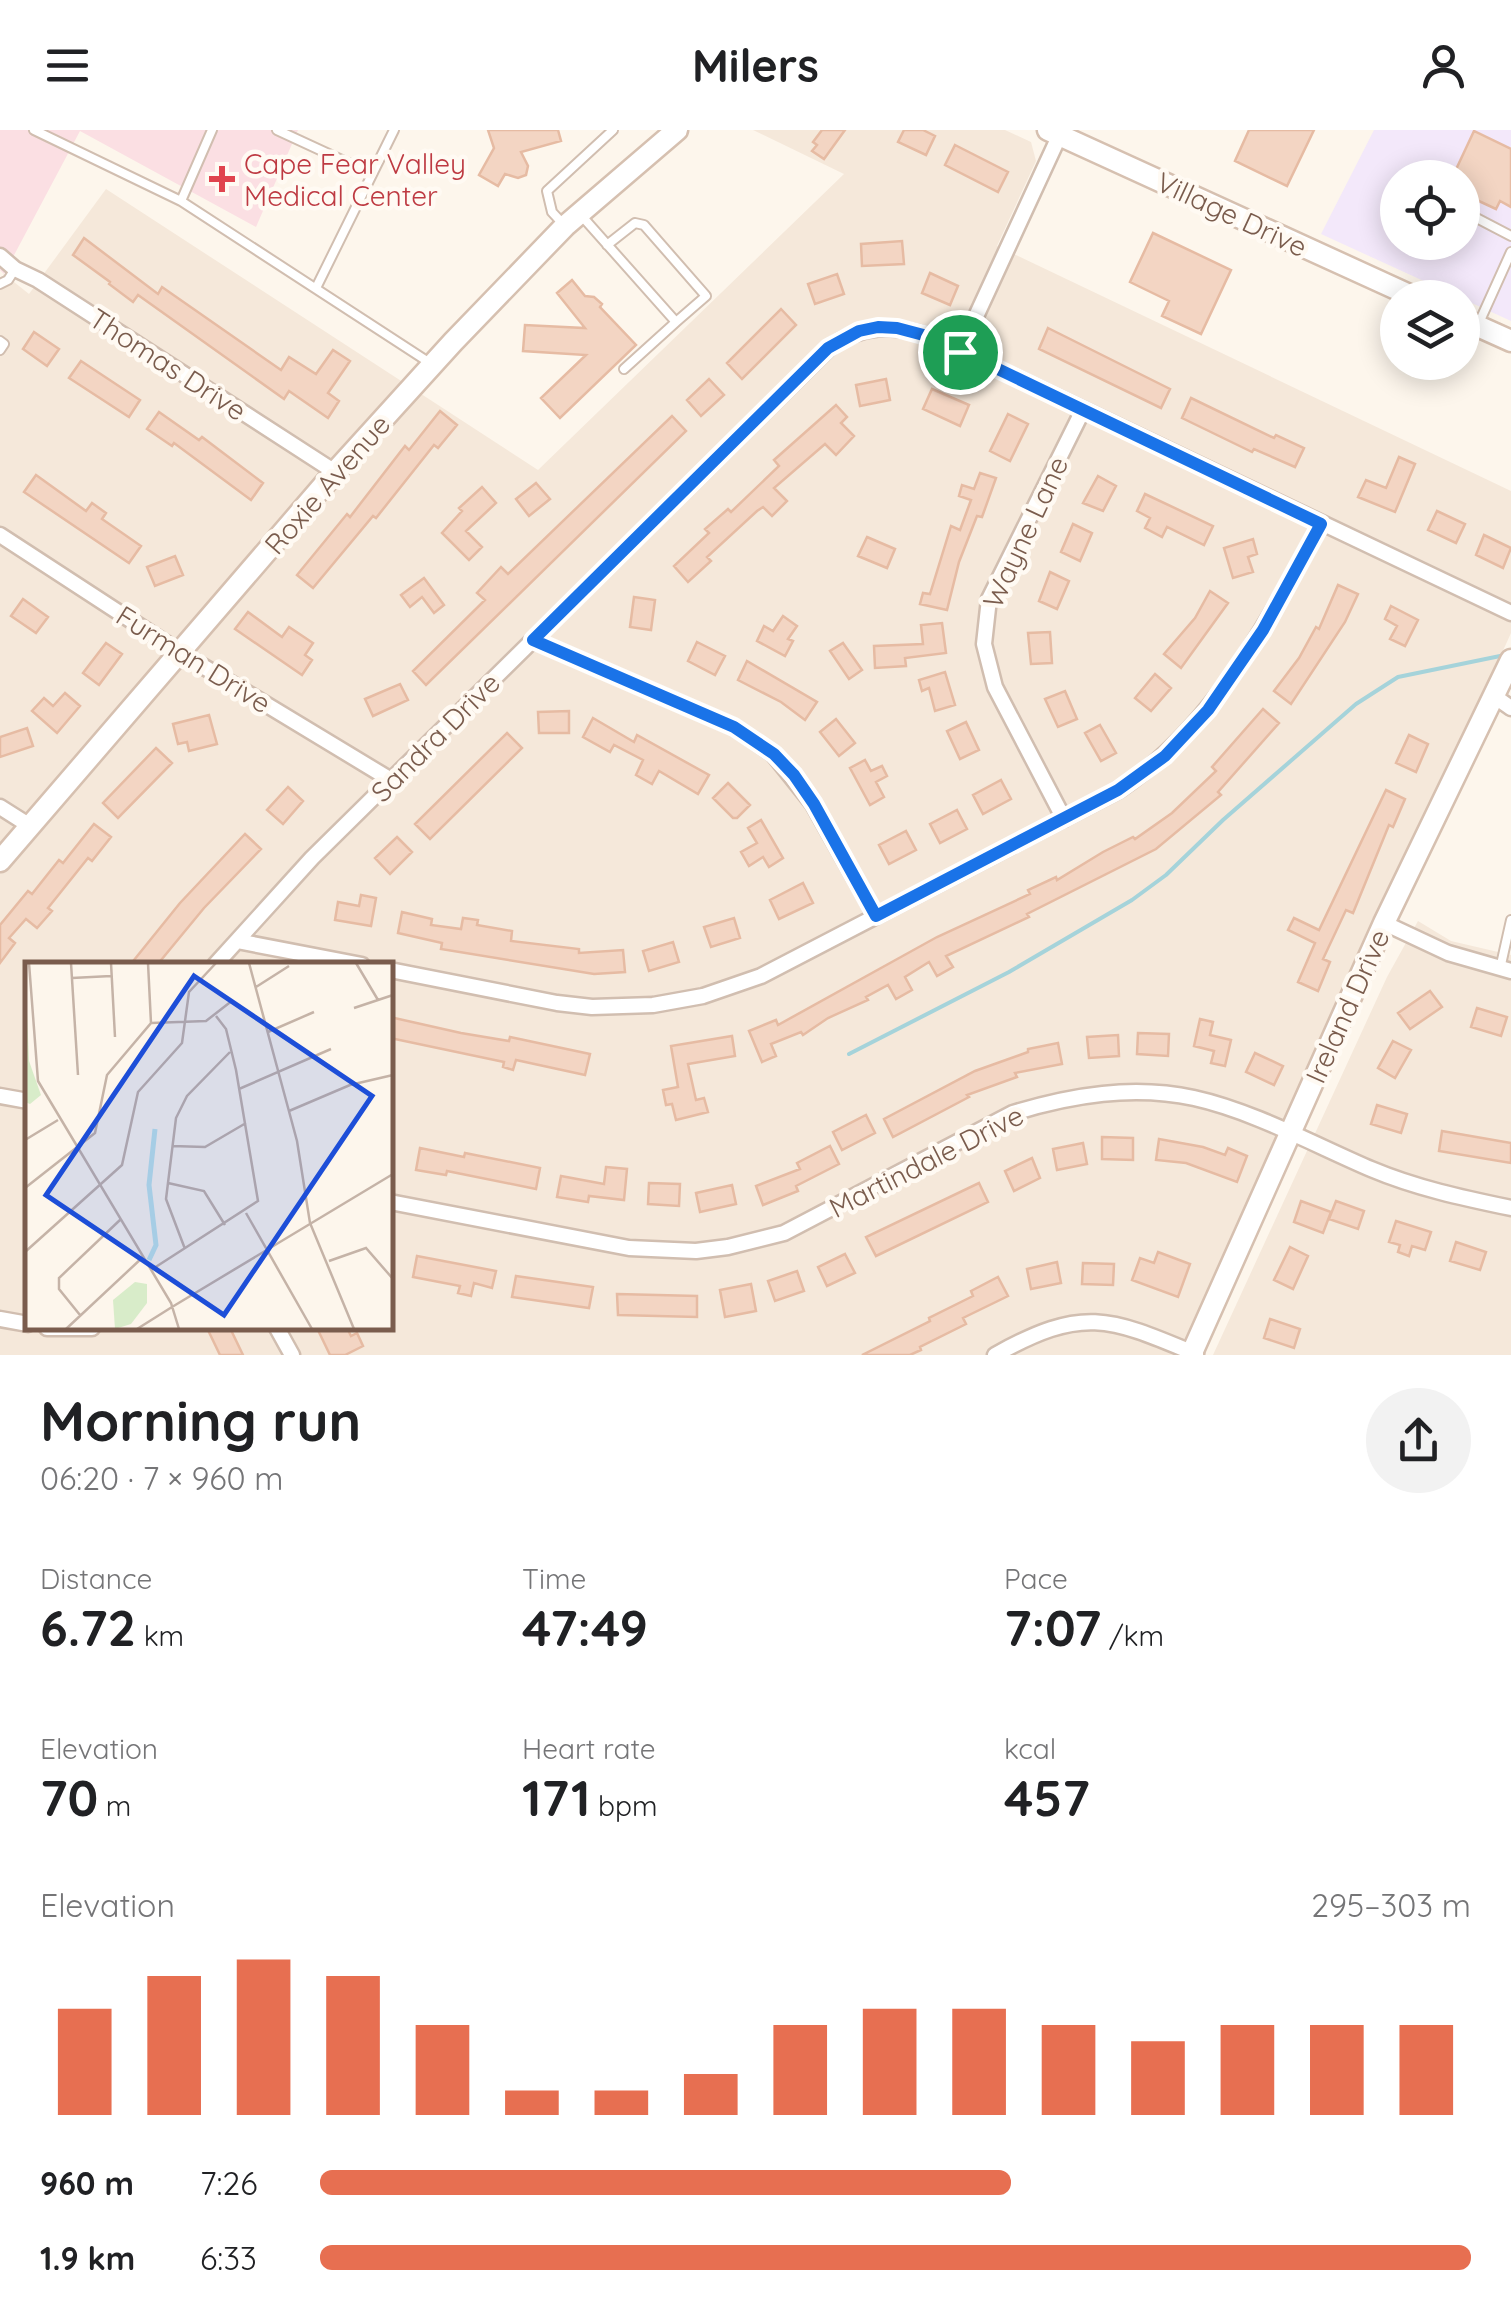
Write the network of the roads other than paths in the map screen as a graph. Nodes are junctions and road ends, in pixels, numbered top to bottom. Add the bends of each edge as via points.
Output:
1 (34, 130) edge
2 (212, 130) edge
3 (277, 130) edge
4 (394, 130) edge
5 (613, 130) edge
6 (672, 132) edge
7 (1057, 132) edge
8 (372, 174) junction
9 (180, 201) junction
10 (572, 220) junction
11 (1480, 220) edge
12 (1511, 236) edge
13 (607, 246) junction
14 (1511, 252) edge
15 (0, 256) edge
16 (15, 269) junction
17 (1380, 281) edge
18 (0, 284) edge
19 (316, 288) junction
20 (1480, 305) edge
21 (676, 322) junction
22 (1480, 327) edge
23 (1511, 341) edge
24 (0, 342) edge
25 (0, 350) edge
26 (960, 352) junction
27 (432, 364) junction
28 (624, 369) dead end
29 (1082, 412) junction
30 (335, 472) junction
31 (1321, 524) junction
32 (0, 535) edge
33 (1511, 613) edge
34 (533, 640) junction
35 (181, 653) junction
36 (1511, 660) edge
37 (1502, 702) edge
38 (390, 780) junction
39 (0, 806) edge
40 (1064, 819) junction
41 (30, 826) junction
42 (0, 861) edge
43 (876, 916) junction
44 (1511, 920) edge
45 (1384, 922) junction
46 (237, 941) junction
47 (218, 962) edge
48 (346, 962) edge
49 (392, 970) edge
50 (1505, 970) edge
51 (0, 1096) edge
52 (25, 1100) edge
53 (1289, 1134) junction
54 (392, 1202) edge
55 (1511, 1208) edge
56 (0, 1320) edge
57 (25, 1324) edge
58 (278, 1330) edge
59 (1193, 1354) edge
60 (292, 1355) edge
61 (995, 1355) edge

1 - 9 lane
2 - 9 lane
3 - 8 lane
4 - 8 lane
5 - 10 lane via 547,191 552,212
6 - 10 main road, Roxie Avenue
7 - 17 main road, Village Drive
7 - 26 street
8 - 19 lane
9 - 19 lane
10 - 13 lane
10 - 27 main road, Roxie Avenue
11 - 12 lane
13 - 21 lane
13 - 21 lane via 627,227 644,226 706,296
14 - 20 lane
15 - 16 street, Thomas Drive
16 - 18 lane
16 - 30 street, Thomas Drive
19 - 27 lane
21 - 28 lane
22 - 23 main road
24 - 25 lane
26 - 29 street, Sandra Drive
26 - 34 street, Sandra Drive via 897,328 842,339
27 - 30 main road, Roxie Avenue
29 - 31 street, Sandra Drive
29 - 40 street, Wayne Lane via 994,584 984,644 995,687
30 - 35 main road, Roxie Avenue
31 - 33 street, Sandra Drive
31 - 40 street via 1263,630 1208,710 1145,772
32 - 35 street, Furman Drive
34 - 38 street, Sandra Drive
34 - 43 street via 734,727 774,754 814,804
35 - 38 street, Furman Drive
35 - 41 main road, Roxie Avenue
36 - 37 main road, Ireland Drive
37 - 45 main road, Ireland Drive
38 - 46 street, Sandra Drive
39 - 41 street
40 - 43 street
41 - 42 main road, Roxie Avenue
43 - 49 street via 761,976 653,1006 557,1003
44 - 50 lane
45 - 50 street via 1448,953
45 - 53 main road, Ireland Drive
46 - 47 street, Sandra Drive
46 - 48 street
51 - 52 street
53 - 54 street, Martindale Drive via 1193,1098 1122,1092 1068,1098 986,1125 784,1234 696,1251 629,1248
53 - 55 street, Martindale Drive via 1418,1186
53 - 59 main road, Ireland Drive
56 - 57 street
58 - 60 street
59 - 61 street via 1151,1333 1082,1322 1038,1331

